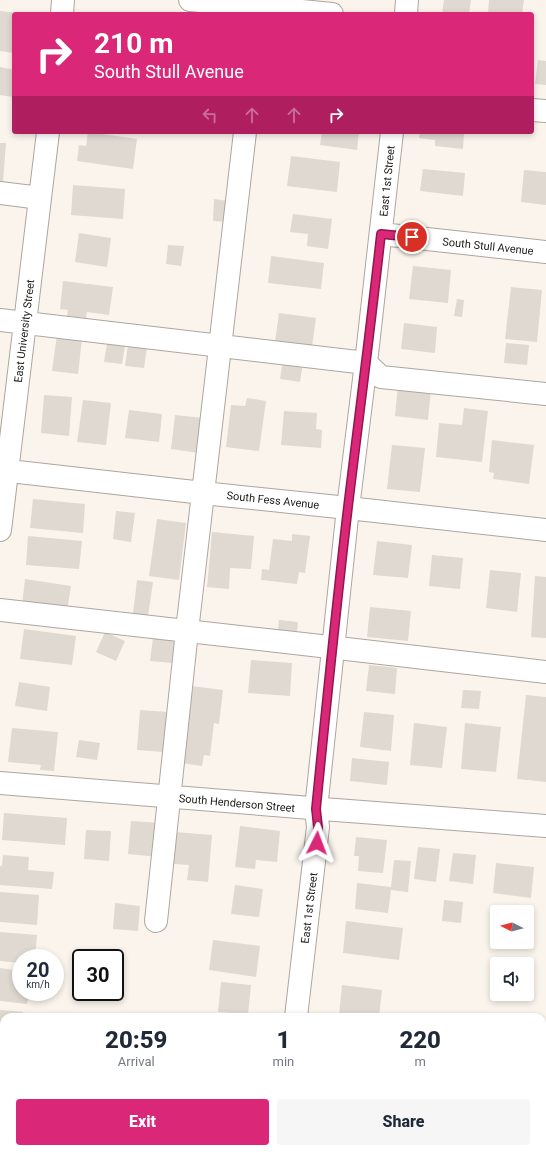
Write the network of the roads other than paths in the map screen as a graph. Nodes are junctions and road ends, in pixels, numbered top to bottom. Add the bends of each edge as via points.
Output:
1 (63, 0) edge
2 (190, 0) edge
3 (408, 0) edge
4 (260, 7) edge
5 (62, 12) edge
6 (311, 12) edge
7 (406, 12) edge
8 (534, 110) edge
9 (546, 111) edge
10 (48, 134) edge
11 (245, 134) edge
12 (392, 134) edge
13 (0, 193) edge
14 (40, 198) junction
15 (381, 234) junction
16 (546, 252) edge
17 (0, 320) edge
18 (26, 323) junction
19 (221, 346) junction
20 (366, 363) junction
21 (546, 394) edge
22 (4, 470) edge
23 (203, 494) junction
24 (348, 508) junction
25 (0, 530) edge
26 (546, 530) edge
27 (0, 610) edge
28 (187, 631) junction
29 (333, 647) junction
30 (546, 672) edge
31 (0, 783) edge
32 (169, 797) junction
33 (316, 809) junction
34 (546, 826) edge
35 (156, 921) dead end
36 (296, 1013) edge

1 - 5 street
2 - 4 street
3 - 7 street
4 - 6 street
8 - 9 street
10 - 14 street, East University Street
11 - 19 street
12 - 15 street, East 1st Street
13 - 14 street
14 - 18 street, East University Street
15 - 16 street, South Stull Avenue
15 - 20 street, East 1st Street
17 - 18 street
18 - 19 street
18 - 22 street, East University Street
19 - 20 street
19 - 23 street
20 - 21 street via 381,377
20 - 24 street, East 1st Street
22 - 23 street, South Fess Avenue
22 - 25 street, East University Street
23 - 24 street, South Fess Avenue
23 - 28 street
24 - 26 street, South Fess Avenue
24 - 29 street, East 1st Street
27 - 28 street
28 - 29 street
28 - 32 street
29 - 30 street
29 - 33 street, East 1st Street
31 - 32 street, South Henderson Street
32 - 33 street, South Henderson Street
32 - 35 street
33 - 34 street, South Henderson Street
33 - 36 street, East 1st Street via 318,827

